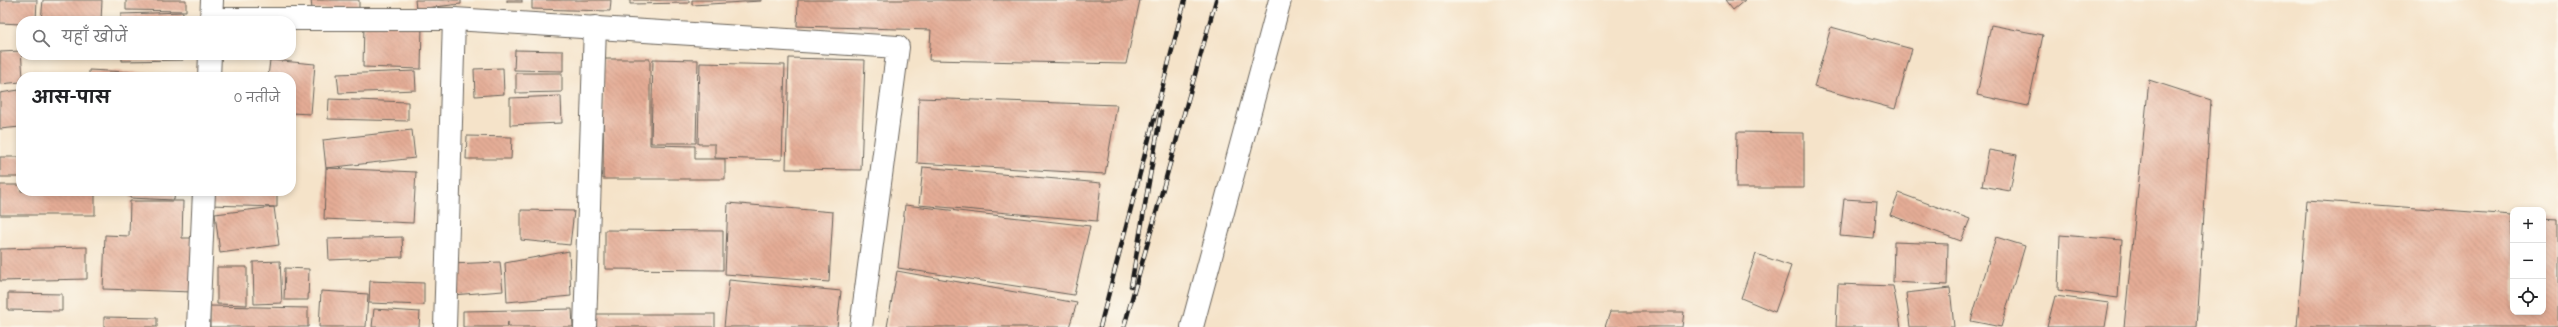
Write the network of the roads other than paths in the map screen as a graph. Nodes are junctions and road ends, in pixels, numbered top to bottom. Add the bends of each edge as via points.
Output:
1 (1280, 0) edge
2 (211, 13) edge
3 (454, 19) junction
4 (595, 27) junction
5 (210, 60) edge
6 (209, 72) edge
7 (204, 196) edge
8 (198, 327) edge
9 (446, 327) edge
10 (585, 327) edge
11 (861, 327) edge
12 (1192, 327) edge

1 - 12 street
2 - 3 street
3 - 4 street
3 - 9 street
4 - 10 street
4 - 11 street via 898,46
5 - 6 street
7 - 8 street

